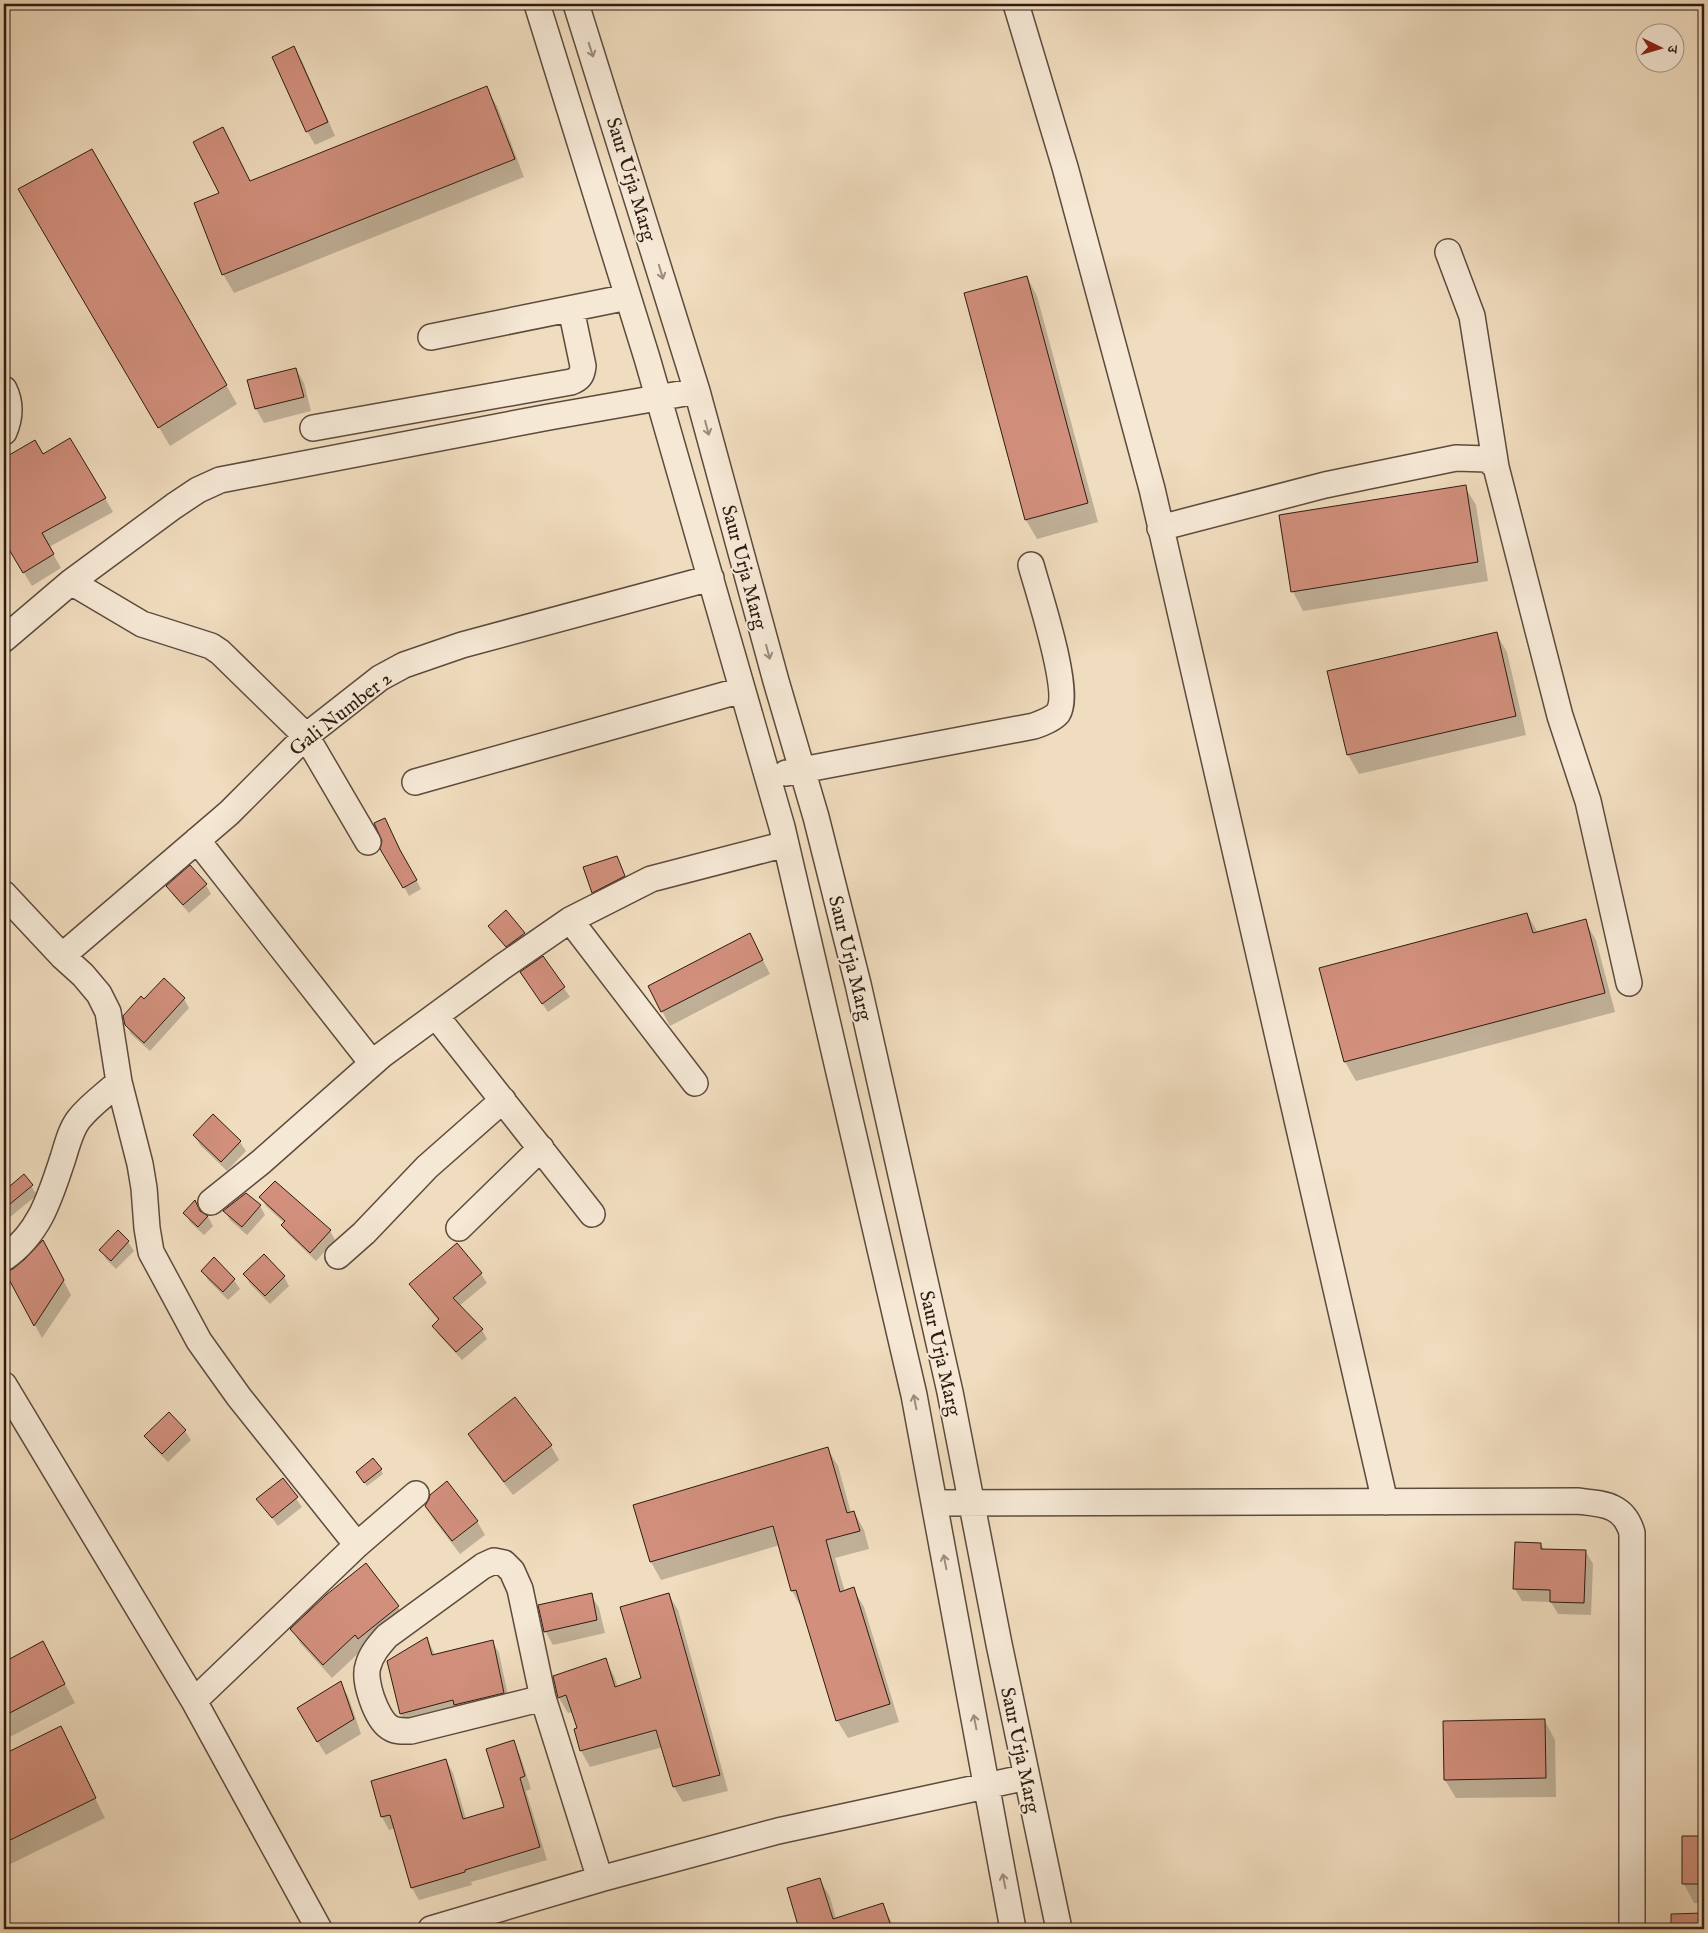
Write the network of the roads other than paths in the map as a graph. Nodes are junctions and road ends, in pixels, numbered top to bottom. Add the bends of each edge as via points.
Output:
1 (537, 4) edge
2 (576, 4) edge
3 (1016, 4) edge
4 (1448, 252) dead end
5 (628, 297) junction
6 (572, 309) junction
7 (431, 337) dead end
8 (4, 389) edge
9 (697, 391) junction
10 (658, 398) junction
11 (313, 428) dead end
12 (4, 432) edge
13 (1496, 467) junction
14 (1160, 528) junction
15 (1031, 565) dead end
16 (711, 578) junction
17 (71, 582) junction
18 (4, 639) edge
19 (742, 690) junction
20 (306, 736) junction
21 (802, 769) junction
22 (768, 778) junction
23 (415, 782) dead end
24 (197, 840) junction
25 (368, 842) dead end
26 (786, 844) junction
27 (4, 894) edge
28 (570, 920) junction
29 (62, 956) junction
30 (1629, 983) dead end
31 (436, 1016) junction
32 (873, 1053) junction
33 (372, 1064) junction
34 (837, 1064) junction
35 (119, 1082) junction
36 (694, 1083) dead end
37 (503, 1100) junction
38 (540, 1148) junction
39 (211, 1202) dead end
40 (592, 1214) dead end
41 (458, 1228) dead end
42 (338, 1256) dead end
43 (4, 1258) edge
44 (4, 1385) edge
45 (416, 1494) dead end
46 (971, 1502) junction
47 (1385, 1502) junction
48 (934, 1503) junction
49 (357, 1545) junction
50 (543, 1698) junction
51 (194, 1701) junction
52 (1027, 1777) junction
53 (987, 1787) junction
54 (600, 1880) junction
55 (319, 1929) edge
56 (431, 1929) edge
57 (1013, 1929) edge
58 (1059, 1929) edge
59 (1632, 1929) edge

1 - 5 street, Saur Urja Marg
2 -> 9 street, Saur Urja Marg
3 - 14 street via 1065,167
4 - 13 street via 1472,316
5 - 6 street
5 - 10 street, Saur Urja Marg
6 - 7 street
6 - 11 street via 583,366 583,373 578,379
8 - 12 street via 9,399 8,424
9 - 10 street
9 -> 21 street, Saur Urja Marg
10 - 16 street, Saur Urja Marg
10 - 17 street via 220,480 174,506
13 - 14 street via 1487,459 1456,458 1325,485
13 - 30 street via 1560,716 1588,801
14 - 47 street
15 - 21 street via 1061,681 1058,713 1034,726
16 - 19 street, Saur Urja Marg
16 - 20 street, Gali Number 2 via 471,642 404,665 380,678
17 - 18 street
17 - 20 street via 142,624 211,646
19 - 22 street, Saur Urja Marg
19 - 23 street
20 - 24 street, Gali Number 2 via 229,813
20 - 25 street
21 - 22 street
21 - 32 street, Saur Urja Marg
22 - 26 street, Saur Urja Marg
24 - 29 street, Gali Number 2
24 - 33 street
26 - 28 street via 651,879
26 - 34 street, Saur Urja Marg
27 - 29 street
28 - 31 street
28 - 36 street
29 - 35 street via 99,994 108,1012
31 - 33 street
31 - 37 street
32 - 34 street
32 - 46 street, Saur Urja Marg via 950,1392
33 - 39 street via 262,1162
48 -> 34 street, Saur Urja Marg via 914,1395
35 - 43 street via 79,1119 40,1219 14,1251
35 - 49 street via 140,1164 151,1252 200,1342
37 - 38 street
37 - 42 street via 427,1168
38 - 40 street
38 - 41 street
44 - 51 street
45 - 49 street
46 - 47 street
46 - 48 street
46 - 52 street, Saur Urja Marg
47 - 59 street via 1577,1502 1615,1508 1628,1521 1632,1533
53 -> 48 street, Saur Urja Marg
49 - 51 street
50 - 50 street via 520,1589 512,1571 504,1563 494,1561 387,1636 375,1650 367,1668 370,1694 379,1718 398,1731 411,1731
50 - 54 street
51 - 55 street
52 - 53 street
52 - 58 street, Saur Urja Marg
53 - 54 street via 778,1831
57 -> 53 street, Saur Urja Marg
54 - 56 street

